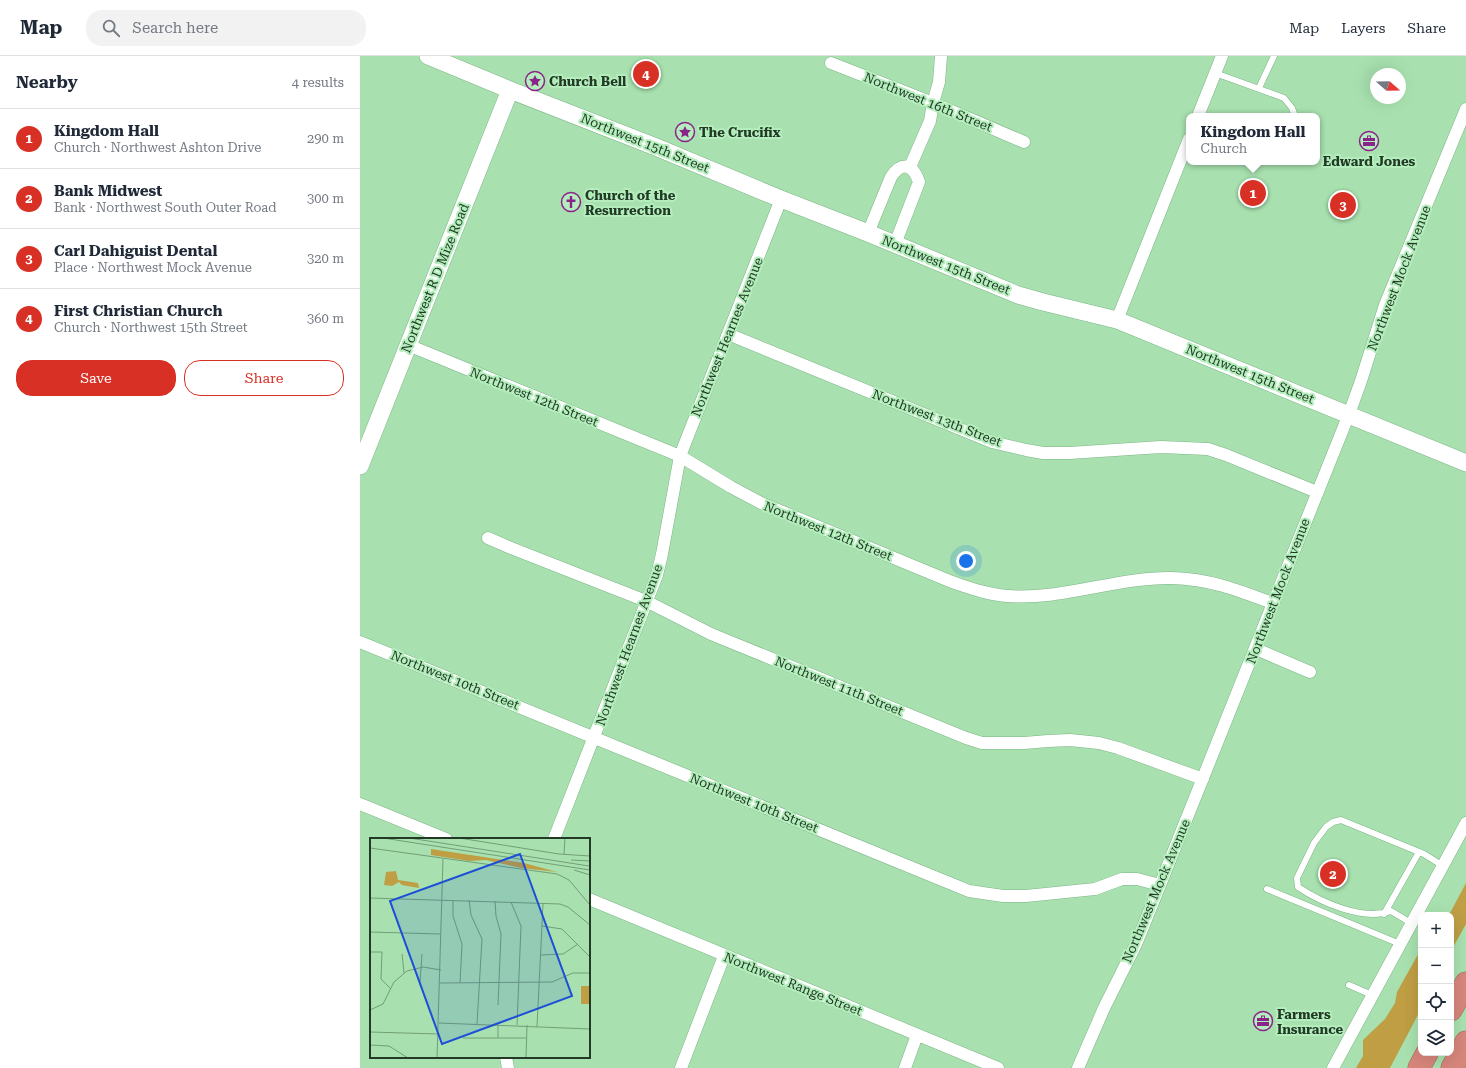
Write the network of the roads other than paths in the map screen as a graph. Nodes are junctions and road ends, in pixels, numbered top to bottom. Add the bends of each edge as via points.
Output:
1 (941, 56) edge
2 (1222, 56) edge
3 (1274, 56) edge
4 (431, 57) edge
5 (831, 63) dead end
6 (1215, 73) junction
7 (1259, 88) junction
8 (510, 90) junction
9 (933, 103) junction
10 (1466, 109) edge
11 (1199, 113) edge
12 (1294, 113) edge
13 (1024, 142) dead end
14 (1186, 146) edge
15 (910, 167) junction
16 (781, 199) junction
17 (868, 233) junction
18 (895, 244) junction
19 (1116, 320) junction
20 (728, 334) junction
21 (408, 345) junction
22 (1349, 414) junction
23 (680, 456) junction
24 (1466, 463) edge
25 (360, 466) edge
26 (1317, 492) junction
27 (488, 538) dead end
28 (646, 601) junction
29 (1272, 603) junction
30 (360, 642) edge
31 (1256, 649) junction
32 (1310, 672) dead end
33 (594, 738) junction
34 (1203, 779) junction
35 (360, 804) edge
36 (1466, 824) edge
37 (444, 838) edge
38 (554, 838) edge
39 (1419, 852) junction
40 (1443, 866) junction
41 (1160, 885) junction
42 (1267, 889) dead end
43 (590, 899) edge
44 (1384, 914) junction
45 (1412, 923) junction
46 (1400, 944) junction
47 (724, 956) junction
48 (1466, 983) edge
49 (1349, 985) dead end
50 (1372, 995) junction
51 (1454, 1005) edge
52 (917, 1035) junction
53 (1466, 1042) edge
54 (1426, 1056) edge
55 (506, 1058) edge
56 (508, 1068) edge
57 (680, 1068) edge
58 (905, 1068) edge
59 (998, 1068) edge
60 (1078, 1068) edge
61 (1333, 1068) edge
62 (1419, 1068) edge
63 (1452, 1068) edge

1 - 9 street via 939,82
2 - 6 street
3 - 7 lane
4 - 8 street, Northwest 15th Street
5 - 9 street, Northwest 16th Street
6 - 7 lane
6 - 11 street
7 - 12 lane via 1284,98
8 - 16 street, Northwest 15th Street
8 - 21 street, Northwest R D Mize Road
9 - 13 street, Northwest 16th Street
9 - 15 street via 930,121
10 - 22 street, Northwest Mock Avenue via 1385,306
14 - 19 street
15 - 17 street via 903,167 890,177
15 - 18 street via 915,171 919,182
16 - 17 street, Northwest 15th Street
16 - 20 street, Northwest Hearnes Avenue
17 - 18 street, Northwest 15th Street
18 - 19 street, Northwest 15th Street via 1018,295
19 - 22 street, Northwest 15th Street
20 - 23 street, Northwest Hearnes Avenue
20 - 26 street, Northwest 13th Street via 992,442 1043,453 1161,447 1208,449
21 - 23 street, Northwest 12th Street
21 - 25 street, Northwest R D Mize Road
22 - 24 street, Northwest 15th Street
22 - 26 street, Northwest Mock Avenue
23 - 28 street, Northwest Hearnes Avenue via 662,554 657,575
23 - 29 street, Northwest 12th Street via 761,503 952,582 999,596 1044,595 1171,578 1224,585
26 - 29 street, Northwest Mock Avenue
27 - 28 street, Northwest 11th Street
28 - 33 street, Northwest Hearnes Avenue
28 - 34 street, Northwest 11th Street via 711,634 966,738 982,743 1048,740 1098,743
29 - 31 street, Northwest Mock Avenue
30 - 33 street, Northwest 10th Street
31 - 32 street
31 - 34 street, Northwest Mock Avenue
33 - 38 street, Northwest Hearnes Avenue
33 - 41 street, Northwest 10th Street via 969,891 1003,896 1026,896 1095,889 1122,880 1137,879
34 - 41 street, Northwest Mock Avenue
35 - 37 street
36 - 40 street
39 - 40 lane
39 - 44 lane
39 - 44 lane via 1340,820 1326,827 1314,843 1297,878 1298,887 1310,895 1353,912
40 - 45 street
41 - 60 street, Northwest Mock Avenue via 1136,944
42 - 46 lane
43 - 47 street, Northwest Range Street
44 - 45 lane via 1391,911
45 - 46 street
46 - 50 street
47 - 52 street, Northwest Range Street
47 - 57 street
48 - 51 highway
49 - 50 lane
50 - 61 street
52 - 58 street
52 - 59 street, Northwest Range Street
53 - 63 highway
54 - 62 highway
55 - 56 street

